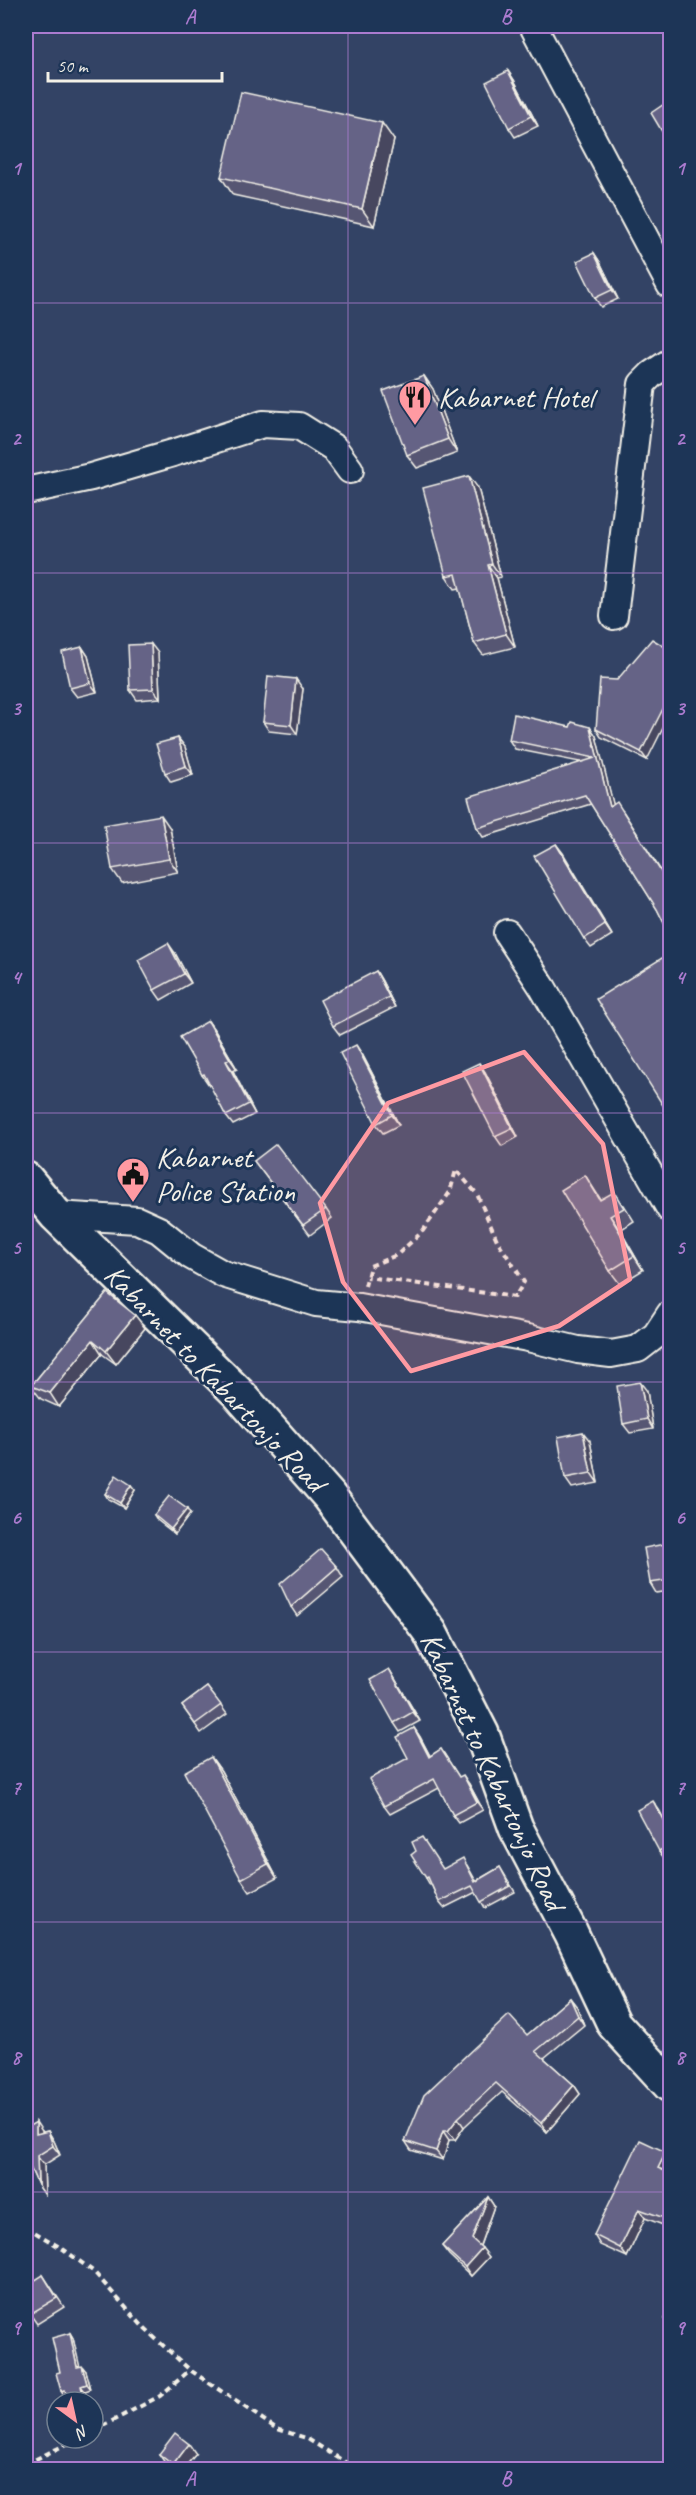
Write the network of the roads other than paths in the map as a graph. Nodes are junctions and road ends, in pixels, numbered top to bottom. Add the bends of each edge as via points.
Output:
1 (533, 26) edge
2 (670, 285) edge
3 (670, 362) edge
4 (350, 470) dead end
5 (26, 490) edge
6 (614, 616) dead end
7 (507, 933) dead end
8 (26, 1179) edge
9 (670, 1209) edge
10 (56, 1215) junction
11 (670, 1314) edge
12 (670, 2085) edge

1 - 2 street
3 - 6 street via 642,384
4 - 5 street via 334,448 299,426 262,424 101,474
7 - 9 street via 543,988
8 - 10 main road, Kabarnet to Kabartonjo Road
10 - 11 street via 137,1220 159,1230 191,1256 224,1274 316,1303 359,1307 579,1350 611,1354 638,1349 656,1335
10 - 12 main road, Kabarnet to Kabartonjo Road via 239,1394 329,1496 430,1632 482,1734 516,1828 614,2024

